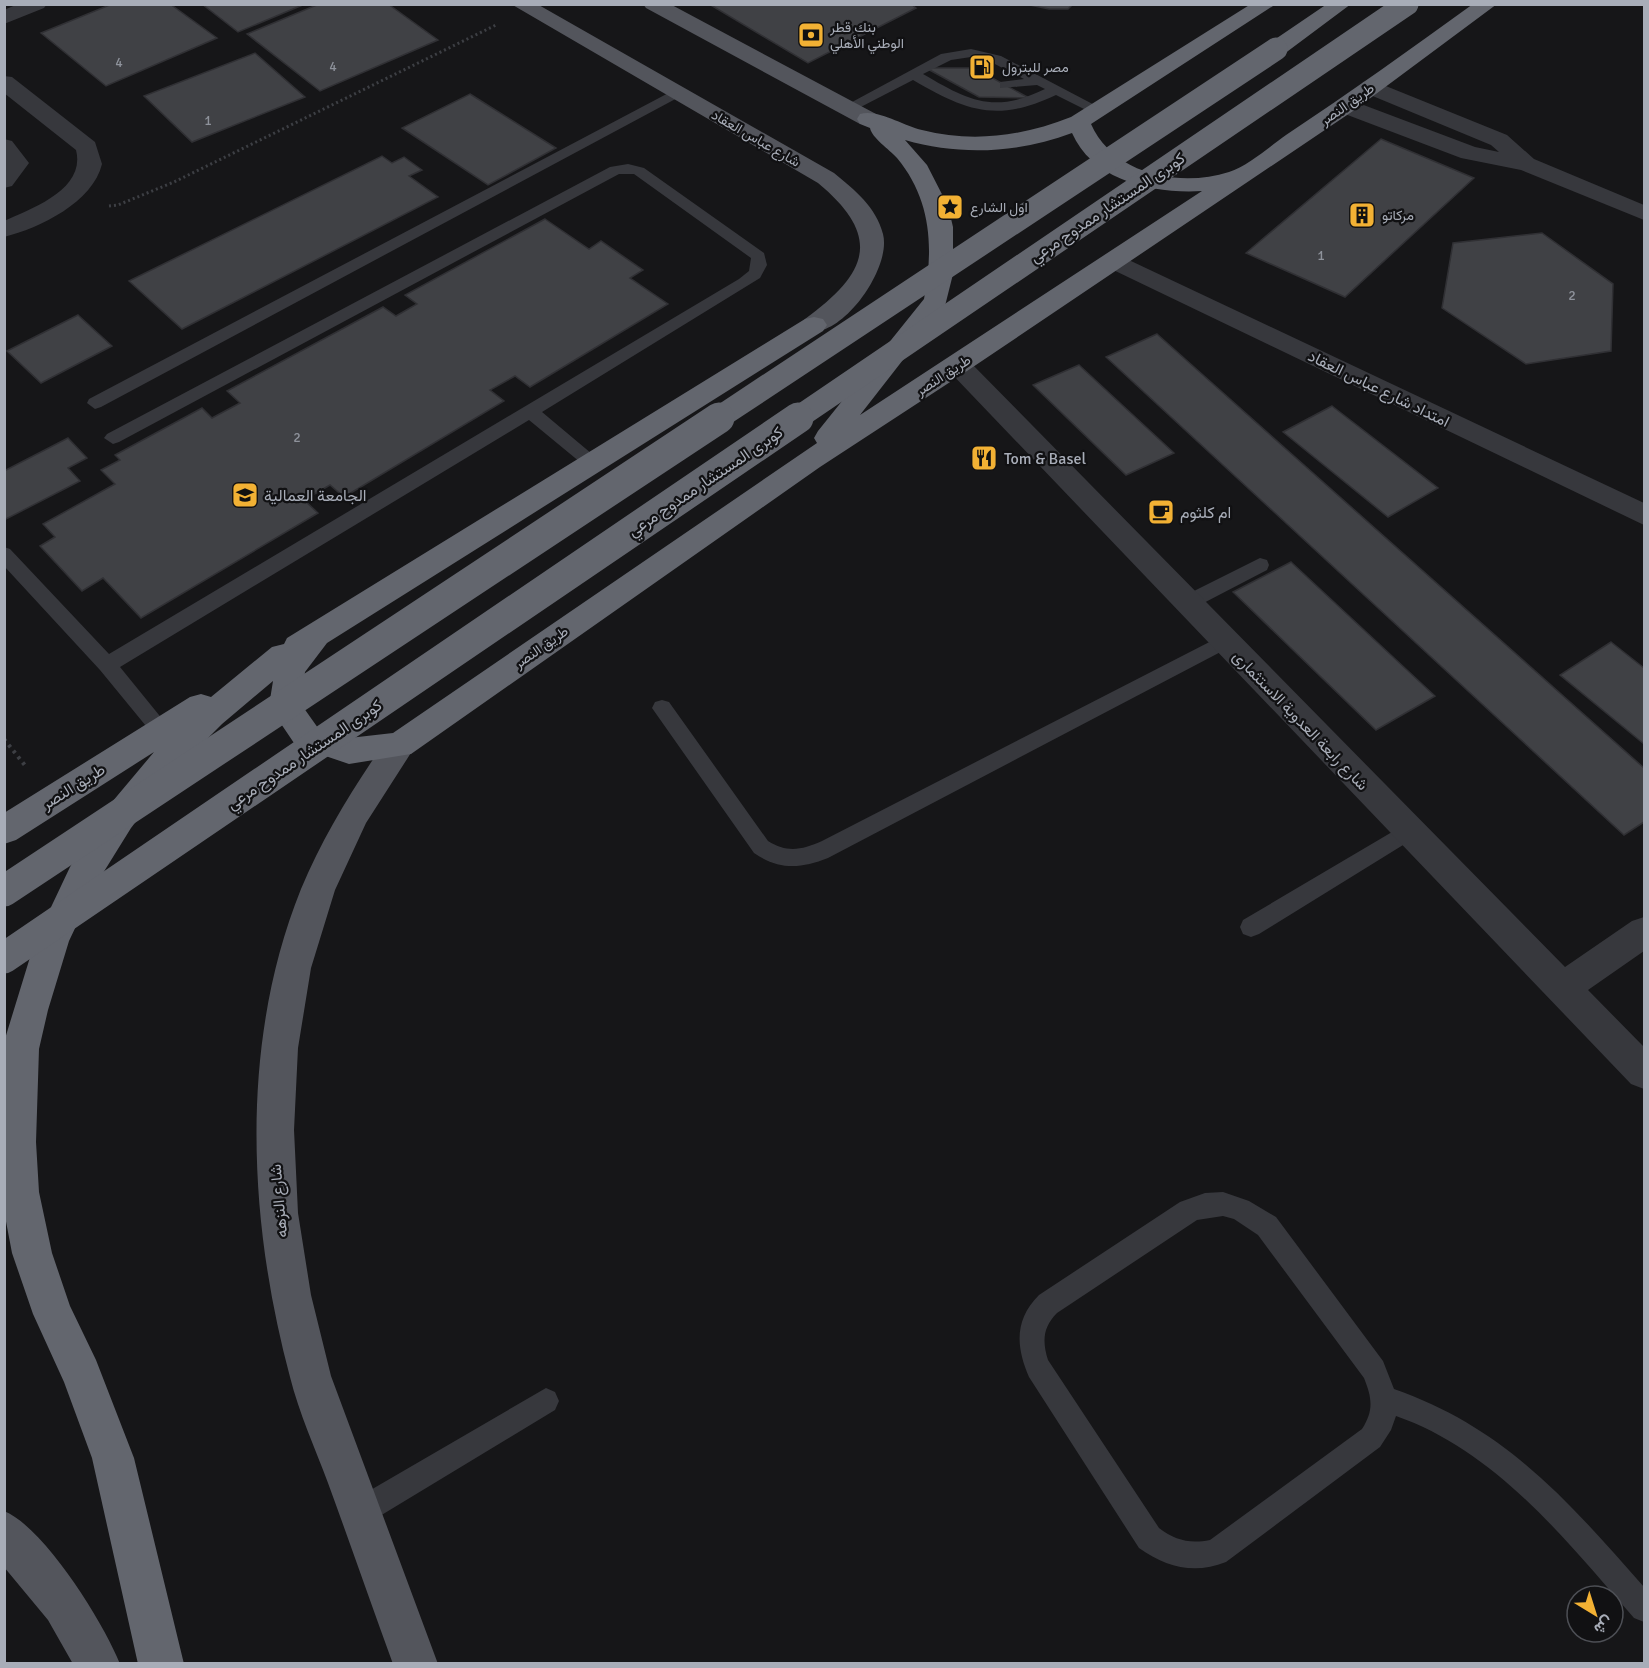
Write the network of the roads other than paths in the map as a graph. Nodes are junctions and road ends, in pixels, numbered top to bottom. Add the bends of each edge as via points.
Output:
1 (37, 4) edge
2 (653, 4) edge
3 (1266, 4) edge
4 (1341, 4) edge
5 (1407, 4) edge
6 (1487, 4) edge
7 (525, 7) edge
8 (4, 18) edge
9 (914, 74) junction
10 (1039, 81) junction
11 (4, 82) edge
12 (1005, 85) dead end
13 (1371, 87) junction
14 (965, 89) dead end
15 (1056, 89) junction
16 (943, 92) junction
17 (676, 93) junction
18 (1345, 106) junction
19 (858, 114) junction
20 (1088, 116) junction
21 (4, 146) edge
22 (1527, 164) junction
23 (1242, 175) junction
24 (7, 179) edge
25 (1644, 213) edge
26 (4, 230) edge
27 (1114, 261) junction
28 (814, 325) joint
29 (958, 365) junction
30 (95, 403) dead end
31 (531, 412) junction
32 (113, 438) dead end
33 (810, 460) junction
34 (592, 463) junction
35 (1644, 515) edge
36 (4, 554) edge
37 (1260, 565) dead end
38 (1187, 603) junction
39 (316, 635) junction
40 (1225, 641) junction
41 (284, 655) junction
42 (107, 665) junction
43 (662, 708) dead end
44 (162, 731) junction
45 (400, 745) junction
46 (4, 830) edge
47 (1409, 831) junction
48 (4, 891) edge
49 (1251, 927) dead end
50 (1644, 932) edge
51 (4, 958) edge
52 (1563, 988) junction
53 (1644, 1072) edge
54 (1385, 1399) junction
55 (546, 1401) dead end
56 (360, 1512) junction
57 (4, 1532) edge
58 (1644, 1608) edge
59 (98, 1664) edge
60 (161, 1664) edge
61 (416, 1664) edge

1 - 8 street
2 - 19 main road
3 - 20 highway
4 - 48 highway, bridge
5 - 51 highway, كوبرى المستشار ممدوح مرعي, bridge
6 - 13 highway, طريق النصر
7 - 17 main road, شارع عباس العقاد
9 - 10 lane via 962,52 981,52
9 - 16 lane
9 - 19 lane
10 - 12 lane
10 - 15 lane
11 - 26 street via 87,147 90,165 80,184 43,212
13 - 18 highway, طريق النصر
13 - 22 street via 1499,140
14 - 16 lane
15 - 16 lane via 1031,103 1002,109 970,105
15 - 20 lane
17 - 28 main road, شارع عباس العقاد via 826,178 859,206 873,241 868,268 853,295
17 - 30 lane
18 - 22 street via 1469,153
18 - 23 highway, طريق النصر
19 - 20 highway via 917,138 975,145 1031,139
19 - 33 highway via 908,155 934,198 945,247 943,273 936,300
20 - 23 highway via 1082,136 1091,149 1125,172 1148,180 1189,184 1221,182
21 - 24 street via 17,163
22 - 25 street
23 - 27 highway, طريق النصر
27 - 29 highway, طريق النصر
27 - 35 street, امتداد شارع عباس العقاد
28 - 34 highway, طريق النصر
29 - 33 highway, طريق النصر
29 - 38 street, شارع رابعة العدوية الاستثمارى
31 - 32 lane via 745,284 756,275 760,266 758,256 639,171 615,170
31 - 34 lane
31 - 42 lane
33 - 45 highway, طريق النصر
34 - 39 highway, طريق النصر
36 - 42 lane
37 - 38 lane
38 - 40 street, شارع رابعة العدوية الاستثمارى
39 - 41 highway, طريق النصر
39 - 45 highway via 290,669 285,706 307,737 349,751
40 - 43 lane via 829,848 798,860 771,855 761,847
40 - 47 street, شارع رابعة العدوية الاستثمارى
41 - 44 highway, طريق النصر
41 - 60 highway via 203,723 163,763 119,818 82,877 52,941 21,1049 17,1142 20,1192 32,1253 113,1458
42 - 44 lane
44 - 46 highway, طريق النصر
45 - 56 main road, شارع النزهه via 354,810 322,877 288,997 275,1092 274,1170 293,1310 311,1378
47 - 49 lane
47 - 52 street, شارع رابعة العدوية الاستثمارى
50 - 52 street
52 - 53 street, شارع رابعة العدوية الاستثمارى
54 - 54 lane via 1374,1370 1267,1226 1254,1216 1223,1204 1189,1211 1048,1304 1034,1322 1030,1336 1038,1368 1149,1538 1169,1553 1185,1557 1216,1552 1371,1438 1382,1420
54 - 58 lane via 1439,1420 1521,1476 1550,1502
55 - 56 lane
56 - 61 main road, شارع النزهه
57 - 59 main road via 64,1604

